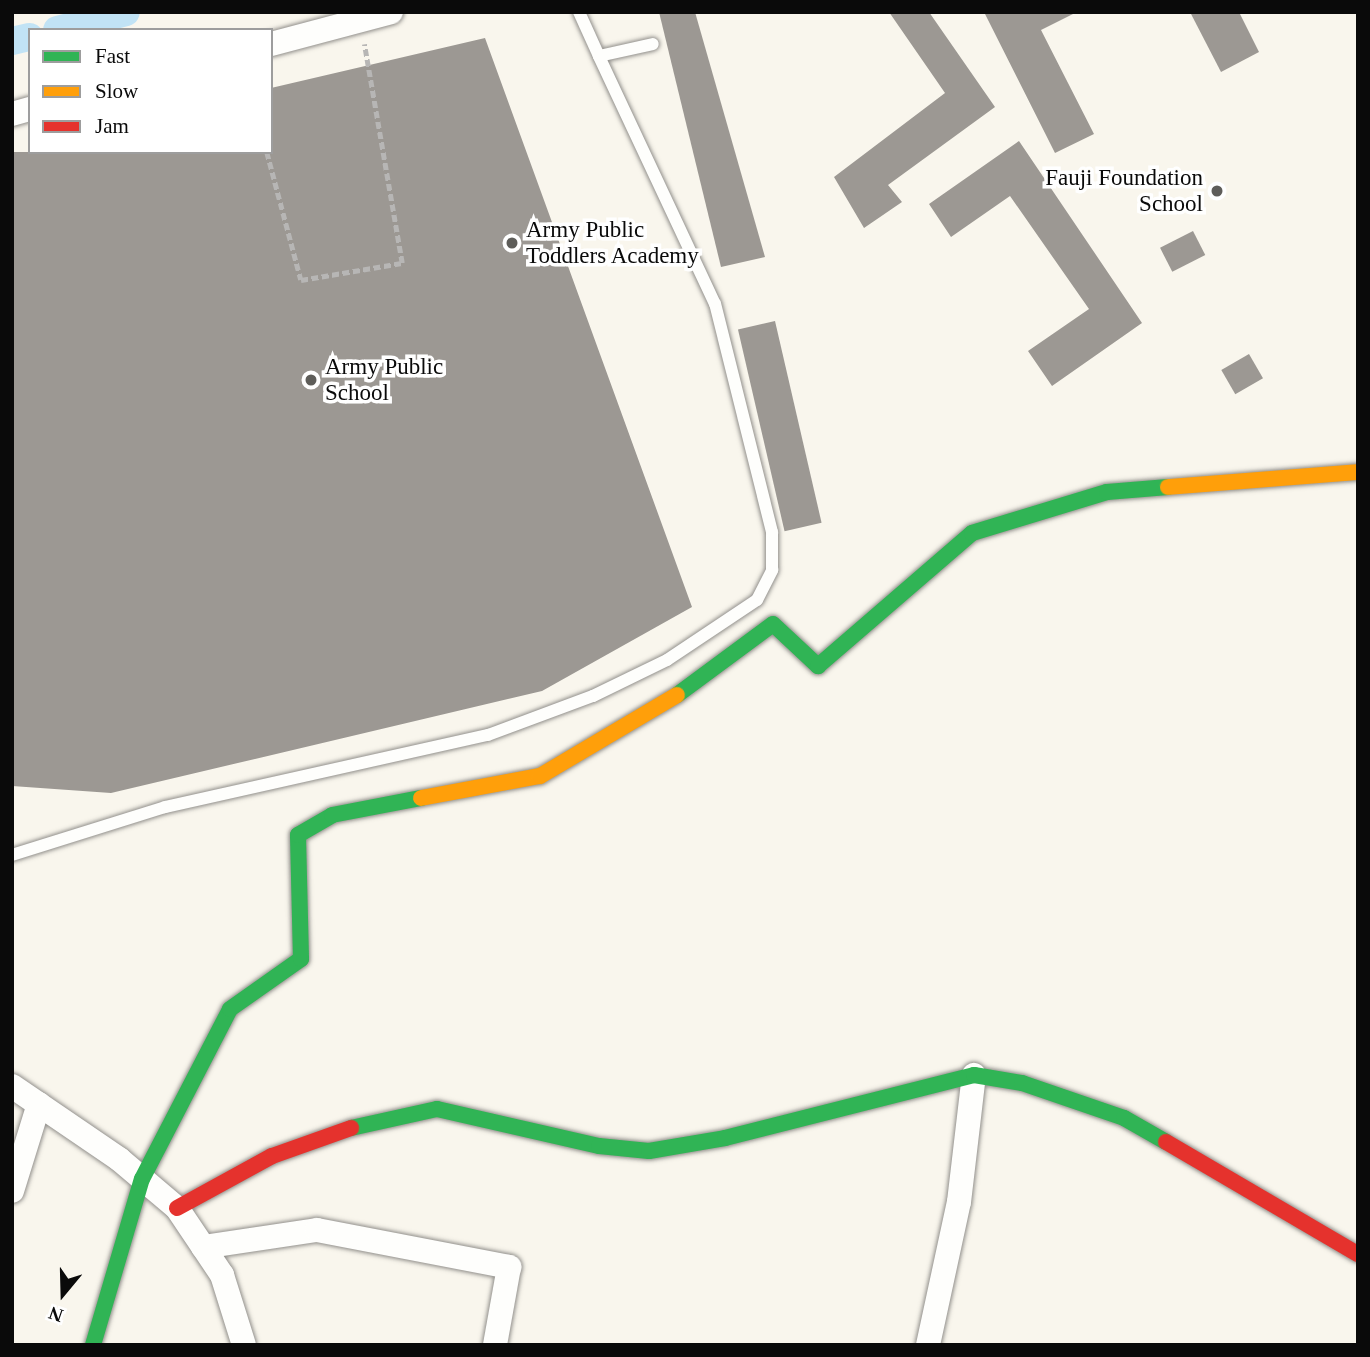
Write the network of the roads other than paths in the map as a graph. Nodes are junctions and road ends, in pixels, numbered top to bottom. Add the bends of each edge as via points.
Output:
1 (391, 12) edge
2 (579, 12) edge
3 (273, 43) edge
4 (653, 44) dead end
5 (599, 56) junction
6 (1358, 472) edge
7 (12, 855) edge
8 (974, 1075) junction
9 (12, 1086) edge
10 (39, 1104) junction
11 (142, 1179) junction
12 (12, 1191) edge
13 (177, 1208) junction
14 (203, 1247) junction
15 (1358, 1254) edge
16 (93, 1345) edge
17 (244, 1345) edge
18 (495, 1345) edge
19 (928, 1345) edge

1 - 3 street
2 - 5 lane
4 - 5 lane
5 - 7 lane via 715,304 772,532 772,570 757,600 667,660 593,696 488,735 165,807
6 - 11 street via 1107,492 972,533 818,666 773,624 653,713 540,776 332,815 309,828 298,835 296,865 301,959 230,1009
8 - 13 street via 725,1138 649,1151 599,1146 438,1109 340,1130 272,1156
8 - 15 street via 1022,1083 1124,1118
8 - 19 street via 959,1202
9 - 10 street
10 - 11 street
10 - 12 street
11 - 13 street
11 - 16 street
13 - 14 street
14 - 17 street via 222,1275
14 - 18 street via 317,1230 509,1267

